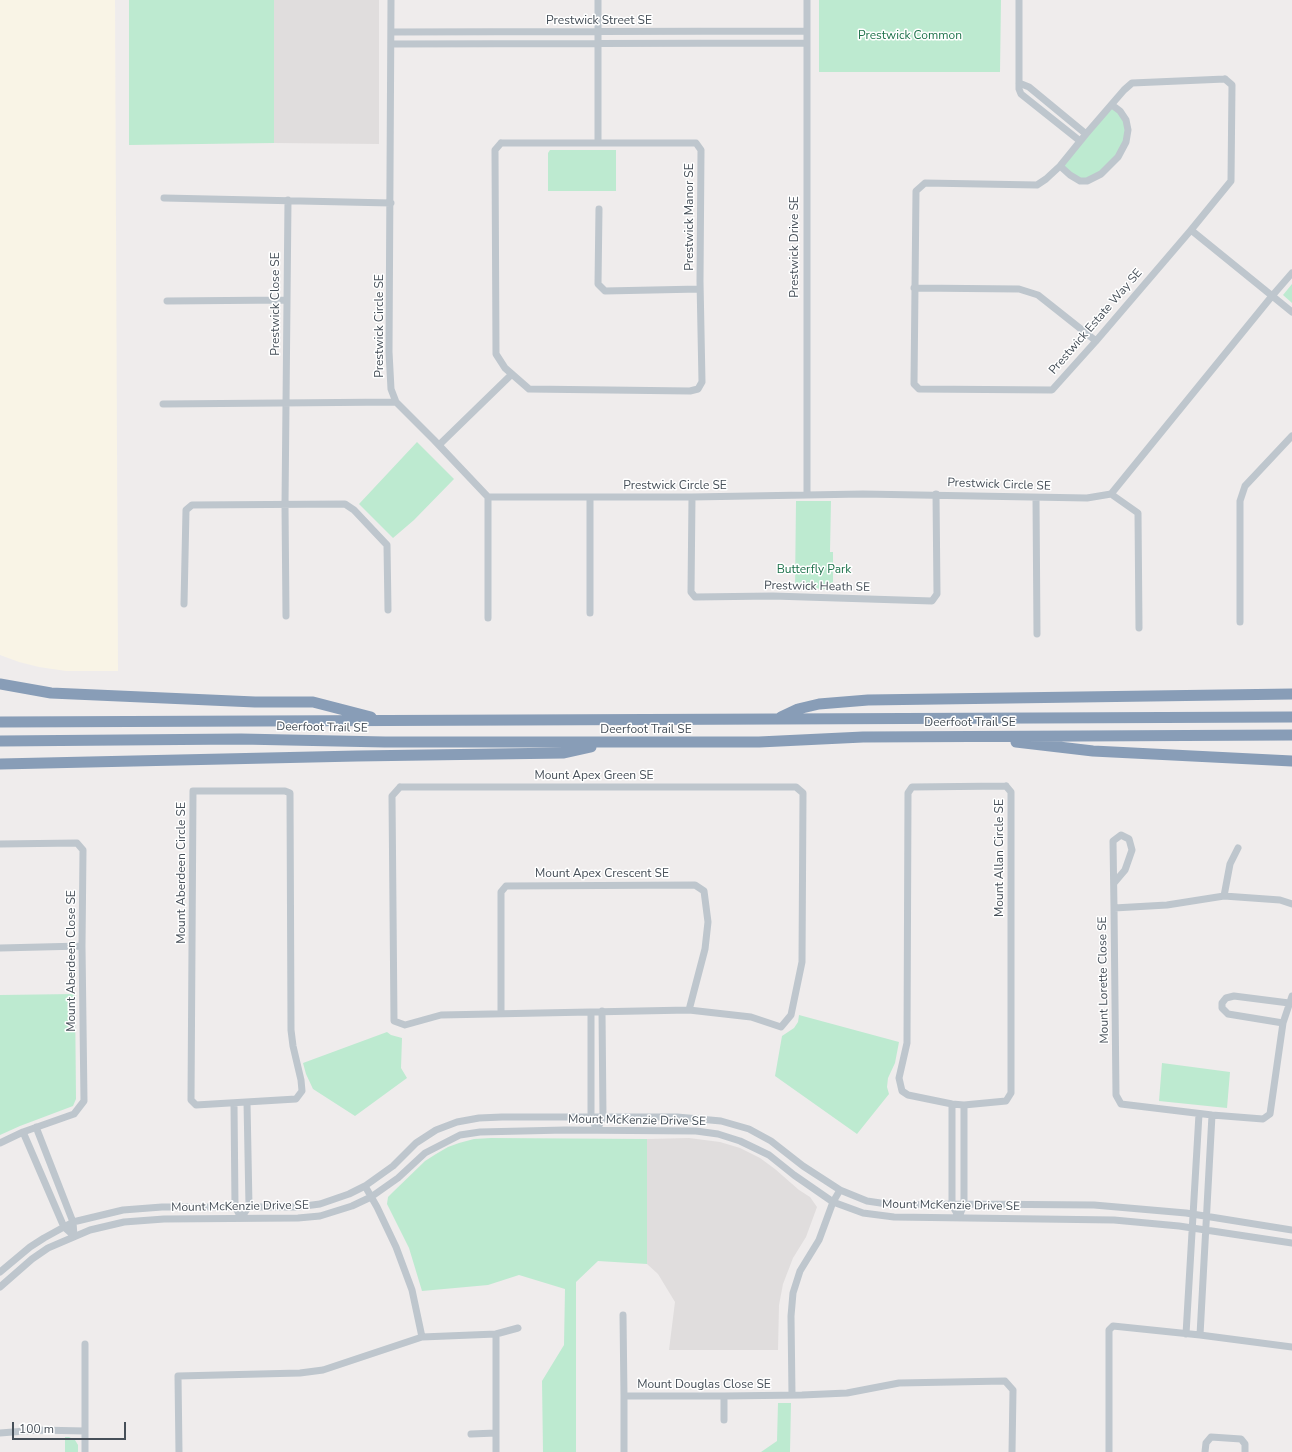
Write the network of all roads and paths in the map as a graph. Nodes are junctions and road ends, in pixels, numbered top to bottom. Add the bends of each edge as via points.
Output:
1 (391, 0) edge
2 (598, 0) edge
3 (807, 0) edge
4 (1019, 0) edge
5 (806, 31) junction
6 (391, 32) junction
7 (598, 32) junction
8 (598, 43) junction
9 (806, 43) junction
10 (391, 44) junction
11 (1019, 83) junction
12 (1112, 105) junction
13 (1086, 134) junction
14 (1080, 141) junction
15 (598, 143) junction
16 (1060, 166) junction
17 (164, 198) dead end
18 (288, 200) junction
19 (391, 203) junction
20 (599, 209) dead end
21 (1191, 230) junction
22 (1292, 273) edge
23 (914, 288) junction
24 (700, 289) junction
25 (1272, 296) junction
26 (287, 300) junction
27 (167, 301) dead end
28 (1292, 312) edge
29 (1096, 341) junction
30 (512, 374) junction
31 (287, 402) junction
32 (396, 402) junction
33 (164, 404) dead end
34 (1292, 436) edge
35 (439, 445) junction
36 (1289, 446) edge
37 (936, 494) junction
38 (1111, 494) junction
39 (807, 495) junction
40 (488, 497) junction
41 (590, 497) junction
42 (692, 497) junction
43 (1036, 498) junction
44 (285, 504) junction
45 (184, 604) dead end
46 (388, 610) dead end
47 (590, 613) dead end
48 (286, 616) dead end
49 (488, 618) dead end
50 (1240, 622) dead end
51 (1139, 628) dead end
52 (1037, 634) dead end
53 (0, 684) edge
54 (1292, 694) edge
55 (1292, 717) edge
56 (777, 719) junction
57 (387, 721) junction
58 (0, 722) edge
59 (1292, 735) edge
60 (966, 736) junction
61 (0, 741) edge
62 (608, 743) junction
63 (1292, 760) edge
64 (0, 764) edge
65 (0, 844) edge
66 (1238, 848) dead end
67 (1114, 883) junction
68 (1224, 896) junction
69 (1292, 904) edge
70 (1114, 908) junction
71 (82, 946) junction
72 (0, 948) edge
73 (1292, 996) edge
74 (1289, 1003) junction
75 (689, 1010) junction
76 (591, 1012) junction
77 (602, 1012) junction
78 (501, 1013) junction
79 (1283, 1023) junction
80 (234, 1102) junction
81 (247, 1102) junction
82 (952, 1104) junction
83 (964, 1105) junction
84 (1199, 1114) junction
85 (1212, 1115) junction
86 (591, 1117) junction
87 (603, 1117) junction
88 (36, 1127) junction
89 (597, 1130) junction
90 (23, 1132) junction
91 (0, 1143) edge
92 (365, 1186) junction
93 (840, 1190) junction
94 (371, 1197) junction
95 (833, 1202) junction
96 (952, 1204) junction
97 (964, 1204) junction
98 (235, 1206) junction
99 (249, 1206) junction
100 (1193, 1214) junction
101 (1206, 1216) junction
102 (959, 1217) junction
103 (240, 1218) junction
104 (74, 1222) junction
105 (64, 1227) junction
106 (1192, 1228) junction
107 (1206, 1230) junction
108 (1292, 1230) edge
109 (74, 1236) junction
110 (1292, 1243) edge
111 (0, 1272) edge
112 (0, 1287) edge
113 (623, 1315) dead end
114 (518, 1328) dead end
115 (496, 1334) junction
116 (1186, 1334) junction
117 (1200, 1335) junction
118 (422, 1337) junction
119 (85, 1344) dead end
120 (1292, 1347) edge
121 (792, 1395) junction
122 (624, 1396) junction
123 (724, 1396) junction
124 (724, 1420) dead end
125 (85, 1431) junction
126 (0, 1433) edge
127 (496, 1433) junction
128 (471, 1434) dead end
129 (85, 1452) edge
130 (179, 1452) edge
131 (496, 1452) edge
132 (624, 1452) edge
133 (1012, 1452) edge
134 (1109, 1452) edge
135 (1204, 1452) edge
136 (1246, 1452) edge

1 - 6 street, Prestwick Circle SE
2 - 7 street
3 - 5 street, Prestwick Drive SE
4 - 11 street
5 - 7 street, Prestwick Street SE
5 - 9 street, Prestwick Drive SE
6 - 7 street, Prestwick Street SE
6 - 10 street, Prestwick Circle SE
7 - 8 street
8 - 9 street, Prestwick Street SE
8 - 10 street, Prestwick Street SE
8 - 15 street
9 - 39 street, Prestwick Drive SE
10 - 19 street, Prestwick Circle SE
11 - 13 street via 1029,87
11 - 14 street via 1020,94
12 - 13 street, Prestwick Estate Way SE
12 - 16 street via 1126,120 1128,130 1126,142 1118,157 1101,174 1087,181 1080,181
12 - 21 street, Prestwick Estate Way SE via 1132,83 1225,79 1232,85 1232,181
13 - 14 street, Prestwick Estate Way SE
14 - 16 street, Prestwick Estate Way SE
15 - 24 street, Prestwick Manor SE via 696,143 702,150
15 - 30 street, Prestwick Manor SE via 501,143 495,150 496,354
16 - 23 street, Prestwick Estate Way SE via 1037,185 925,183 916,191
17 - 18 street
18 - 19 street
18 - 26 street, Prestwick Close SE
19 - 32 street, Prestwick Circle SE via 389,352 391,389
20 - 24 street via 598,284 605,291
21 - 25 street
21 - 29 street, Prestwick Estate Way SE
22 - 25 street
23 - 29 street via 1019,289 1038,296
23 - 29 street, Prestwick Estate Way SE via 914,384 919,389 1052,390
24 - 30 street, Prestwick Manor SE via 702,382 698,389 529,389
25 - 28 street
25 - 38 street
26 - 27 street
26 - 31 street, Prestwick Close SE
30 - 35 street
31 - 32 street
31 - 33 street
31 - 44 street, Prestwick Close SE
32 - 35 street, Prestwick Circle SE
34 - 36 street
35 - 40 street, Prestwick Circle SE
36 - 50 street via 1245,486 1240,501
37 - 39 street, Prestwick Circle SE
37 - 42 street, Prestwick Heath SE via 938,594 932,600 695,597 691,592
37 - 43 street, Prestwick Circle SE
38 - 43 street, Prestwick Circle SE via 1087,498
38 - 51 street via 1138,513
39 - 42 street, Prestwick Circle SE
40 - 41 street, Prestwick Circle SE
40 - 49 street
41 - 42 street, Prestwick Circle SE
41 - 47 street
43 - 52 street
44 - 45 street via 192,505 186,510
44 - 46 street via 345,504 354,510 387,545
44 - 48 street, Prestwick Close SE
53 - 57 highway via 52,693 313,702
54 - 56 highway via 868,700 819,704 798,709
55 - 56 highway, Deerfoot Trail SE
56 - 57 highway, Deerfoot Trail SE
57 - 58 highway, Deerfoot Trail SE
59 - 60 highway, Deerfoot Trail SE
60 - 62 highway, Deerfoot Trail SE
60 - 63 highway via 1092,751
61 - 62 highway, Deerfoot Trail SE via 241,739
62 - 64 highway via 564,753
65 - 71 street, Mount Aberdeen Close SE via 77,843 83,850
66 - 68 street via 1230,864
67 - 67 street via 1112,841 1121,835 1129,839 1132,850 1125,870
67 - 70 street
68 - 69 street, Mount Lorette Close SE via 1280,900
68 - 70 street, Mount Lorette Close SE via 1166,905
70 - 84 street, Mount Lorette Close SE via 1116,1095 1122,1104
71 - 72 street
71 - 88 street, Mount Aberdeen Close SE via 84,1101 74,1114
73 - 74 street, Mount Lorette Close SE
74 - 79 street, Mount Lorette Close SE
74 - 79 street via 1234,996 1226,998 1222,1003 1222,1008 1228,1014
75 - 77 street, Mount Apex Green SE
75 - 78 street, Mount Apex Crescent SE via 705,949 708,922 704,891 695,885 506,886 501,892
75 - 78 street, Mount Apex Green SE via 751,1017 781,1027 791,1015 802,962 803,793 796,787 400,787 392,796 394,1021 405,1026 441,1014
76 - 77 street, Mount Apex Green SE
76 - 78 street, Mount Apex Green SE
76 - 86 street
77 - 87 street
79 - 85 street, Mount Lorette Close SE via 1270,1114 1263,1119
80 - 81 street, Mount Aberdeen Circle SE
80 - 81 street, Mount Aberdeen Circle SE via 196,1105 191,1100 193,792 285,791 290,794 291,1030 302,1091 296,1099
80 - 98 street
81 - 99 street
82 - 83 street, Mount Allan Circle SE
82 - 83 street, Mount Allan Circle SE via 908,1095 902,1091 899,1078 908,1043 908,793 912,787 1006,786 1011,792 1011,1093 1006,1101
82 - 96 street
83 - 97 street
84 - 85 street, Mount Lorette Close SE
84 - 100 street
85 - 101 street
86 - 87 street, Mount McKenzie Drive SE
86 - 89 street
86 - 92 street, Mount McKenzie Drive SE via 502,1117 457,1122 436,1130
87 - 89 street
87 - 93 street, Mount McKenzie Drive SE via 697,1118 721,1121 749,1130 771,1141
88 - 90 street, Mount Aberdeen Close SE
88 - 104 street
89 - 94 street, Mount McKenzie Drive SE via 480,1132 460,1135 425,1153 398,1178
89 - 95 street, Mount McKenzie Drive SE via 696,1131 718,1134 769,1155
90 - 91 street, Mount Aberdeen Close SE
90 - 105 street
92 - 94 street
92 - 99 street, Mount McKenzie Drive SE via 320,1204 297,1207
93 - 95 street
93 - 96 street, Mount McKenzie Drive SE via 867,1201 894,1205
94 - 103 street, Mount McKenzie Drive SE via 320,1216
94 - 118 street via 396,1247 412,1290
95 - 102 street, Mount McKenzie Drive SE via 863,1213 894,1217
95 - 121 street via 819,1240 800,1271 793,1294
96 - 97 street, Mount McKenzie Drive SE
96 - 102 street
97 - 100 street, Mount McKenzie Drive SE via 1094,1205
97 - 102 street
98 - 99 street, Mount McKenzie Drive SE
98 - 103 street
98 - 104 street, Mount McKenzie Drive SE via 123,1210
99 - 103 street
100 - 101 street, Mount McKenzie Drive SE
100 - 106 street
101 - 107 street
101 - 108 street, Mount McKenzie Drive SE
102 - 106 street, Mount McKenzie Drive SE via 1114,1220
103 - 109 street, Mount McKenzie Drive SE via 124,1222
104 - 105 street, Mount McKenzie Drive SE
104 - 109 street
105 - 109 street
105 - 111 street, Mount McKenzie Drive SE via 30,1247
106 - 107 street, Mount McKenzie Drive SE
106 - 116 street
107 - 110 street, Mount McKenzie Drive SE
107 - 117 street
109 - 112 street, Mount McKenzie Drive SE via 48,1248
113 - 122 street
114 - 115 street
115 - 118 street
115 - 127 street
116 - 117 street
116 - 134 street via 1113,1326 1109,1330
117 - 120 street
118 - 130 street via 323,1370 300,1373 178,1376
119 - 125 street
121 - 123 street, Mount Douglas Close SE
121 - 133 street, Mount Douglas Close SE via 847,1393 898,1383 1005,1381 1013,1390
122 - 123 street, Mount Douglas Close SE
122 - 132 street, Mount Douglas Close SE
123 - 124 street
125 - 126 street via 38,1430
125 - 129 street
127 - 128 street
127 - 131 street
135 - 136 street via 1211,1436 1242,1438

